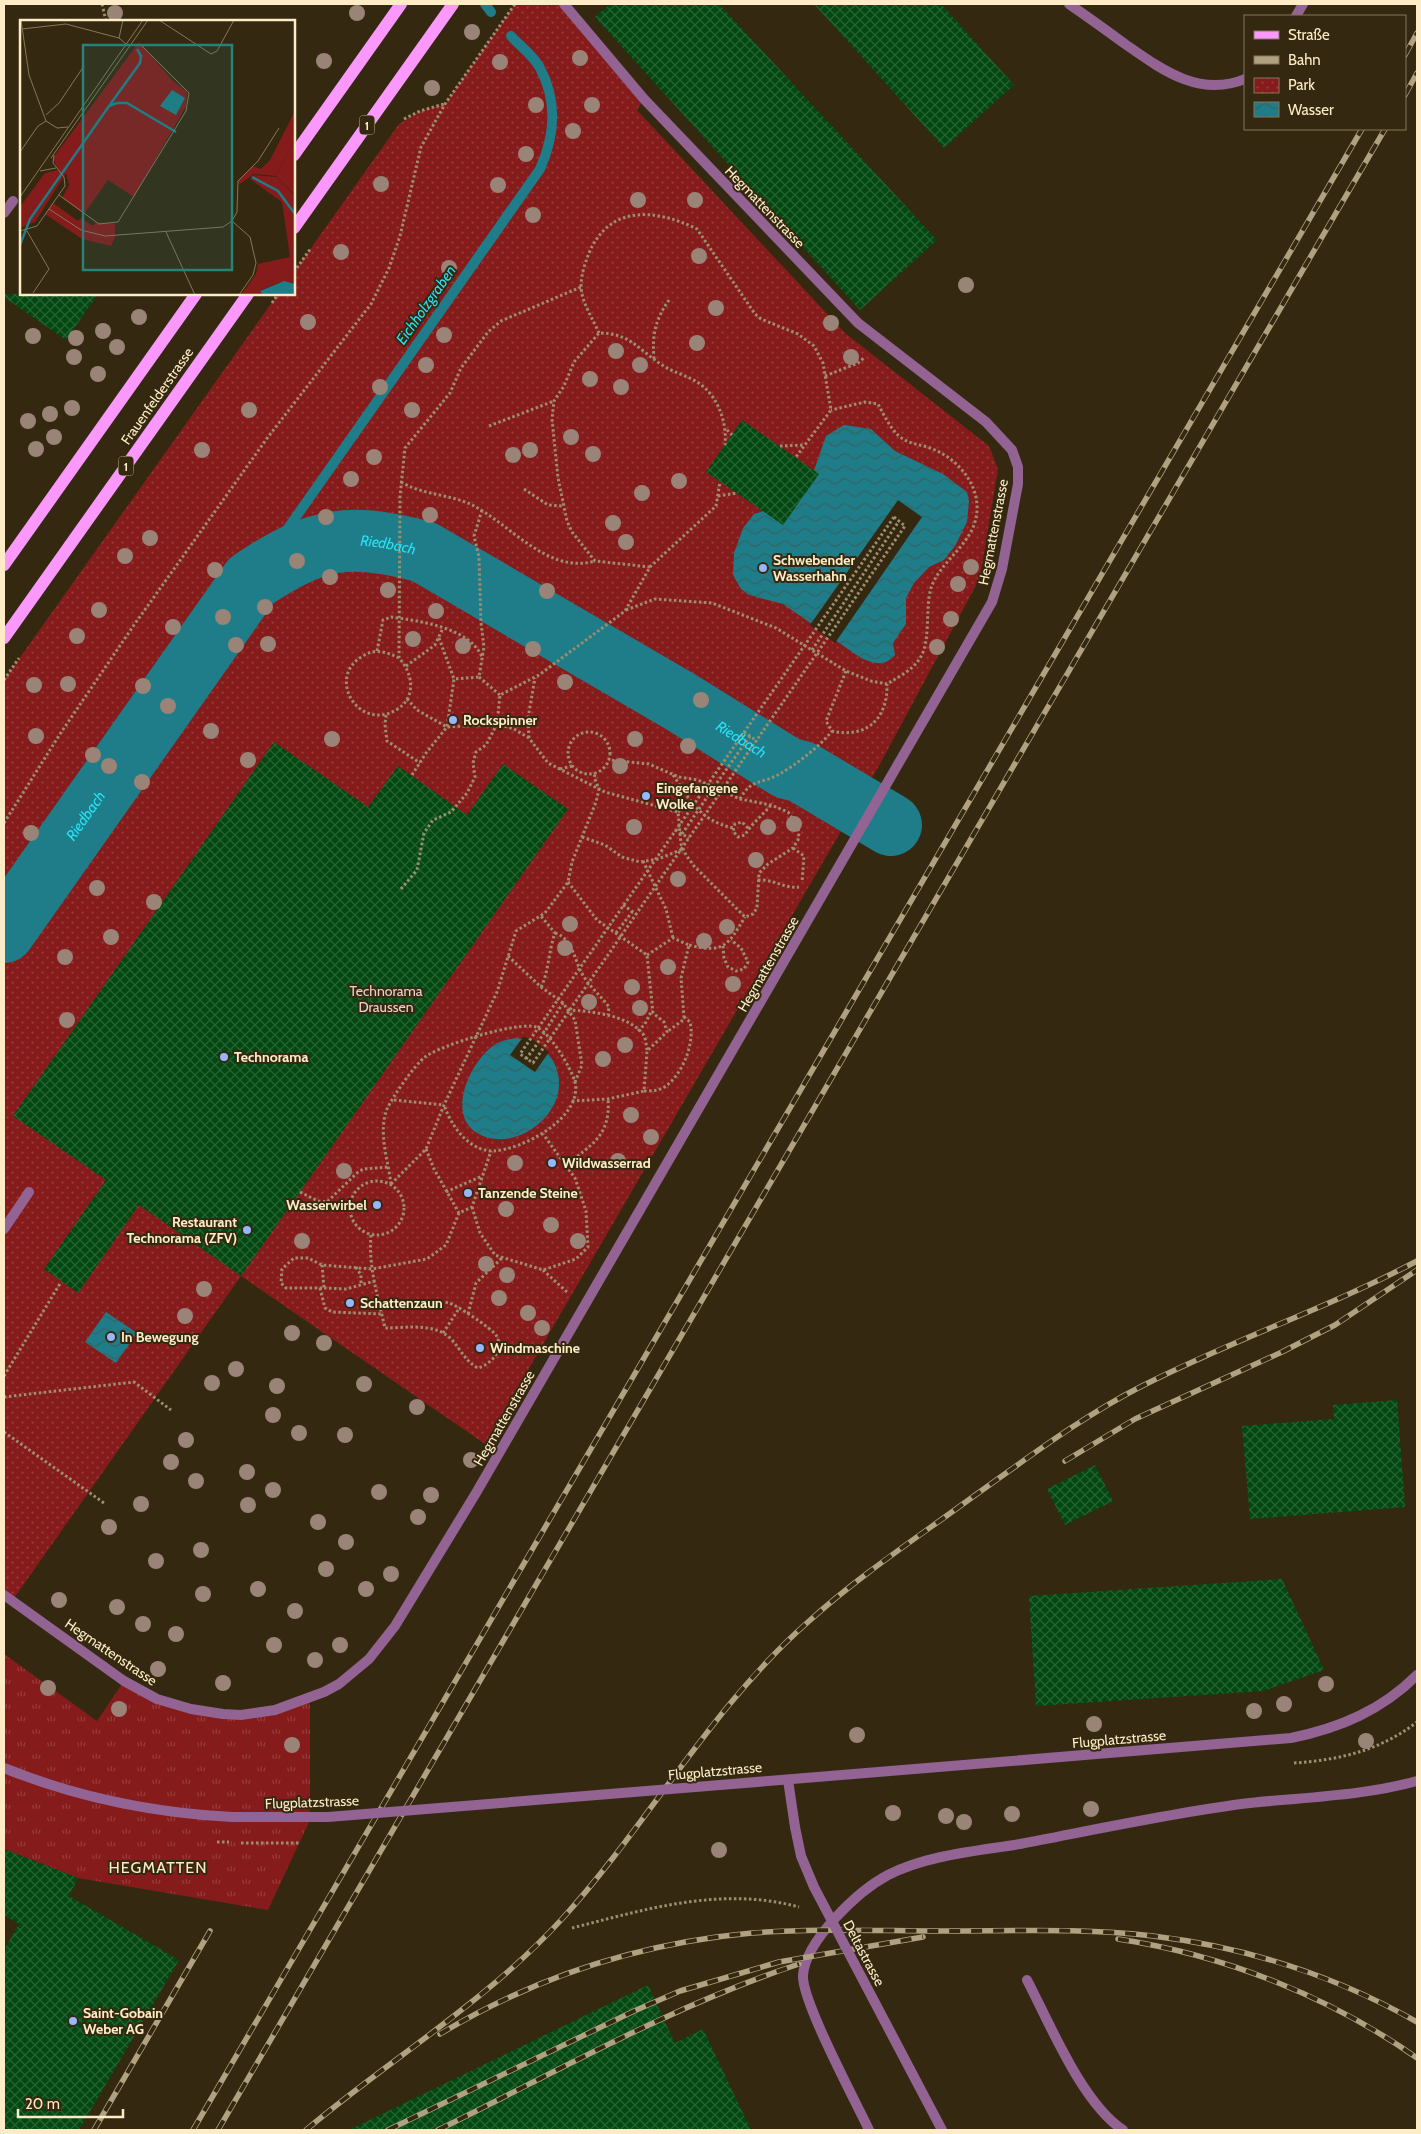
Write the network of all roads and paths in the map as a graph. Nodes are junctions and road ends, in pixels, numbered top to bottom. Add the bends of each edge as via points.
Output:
1 (102, 4) edge
2 (401, 4) edge
3 (453, 4) edge
4 (515, 4) edge
5 (564, 4) edge
6 (1068, 4) edge
7 (1303, 4) edge
8 (1297, 15) edge
9 (106, 20) edge
10 (1244, 79) edge
11 (445, 104) junction
12 (399, 124) dead end
13 (295, 154) edge
14 (12, 201) dead end
15 (4, 213) edge
16 (295, 227) edge
17 (316, 241) dead end
18 (295, 271) edge
19 (581, 287) junction
20 (195, 295) edge
21 (247, 295) edge
22 (669, 300) dead end
23 (599, 333) junction
24 (882, 343) junction
25 (654, 360) junction
26 (825, 376) junction
27 (554, 401) junction
28 (831, 410) junction
29 (489, 426) dead end
30 (726, 429) junction
31 (732, 435) dead end
32 (725, 445) dead end
33 (805, 445) junction
34 (780, 446) dead end
35 (796, 457) dead end
36 (401, 482) junction
37 (720, 482) dead end
38 (524, 489) dead end
39 (737, 493) dead end
40 (718, 496) junction
41 (563, 506) junction
42 (482, 510) junction
43 (899, 521) junction
44 (595, 561) junction
45 (4, 565) edge
46 (650, 567) junction
47 (625, 610) junction
48 (399, 618) junction
49 (442, 628) junction
50 (439, 637) junction
51 (4, 638) edge
52 (812, 650) junction
53 (378, 651) junction
54 (482, 657) junction
55 (399, 658) junction
56 (406, 666) junction
57 (846, 671) junction
58 (479, 676) junction
59 (537, 676) junction
60 (454, 680) junction
61 (887, 684) junction
62 (500, 695) junction
63 (408, 699) junction
64 (386, 715) junction
65 (497, 724) junction
66 (447, 727) junction
67 (832, 731) junction
68 (744, 732) junction
69 (750, 736) junction
70 (529, 738) junction
71 (757, 741) junction
72 (609, 760) junction
73 (420, 763) junction
74 (572, 766) junction
75 (560, 769) junction
76 (596, 773) junction
77 (673, 774) junction
78 (412, 775) dead end
79 (714, 787) junction
80 (599, 789) junction
81 (740, 799) junction
82 (690, 802) junction
83 (771, 804) junction
84 (678, 812) junction
85 (4, 823) edge
86 (733, 828) junction
87 (748, 828) junction
88 (676, 830) junction
89 (682, 834) junction
90 (582, 836) junction
91 (689, 838) junction
92 (793, 848) junction
93 (683, 849) junction
94 (643, 861) junction
95 (758, 880) junction
96 (568, 882) junction
97 (401, 889) dead end
98 (623, 905) junction
99 (632, 912) junction
100 (636, 914) junction
101 (541, 916) junction
102 (745, 917) junction
103 (555, 932) junction
104 (616, 933) junction
105 (674, 938) junction
106 (731, 940) junction
107 (689, 945) junction
108 (723, 946) junction
109 (647, 955) junction
110 (508, 956) junction
111 (541, 987) junction
112 (563, 1004) junction
113 (653, 1009) junction
114 (568, 1010) junction
115 (608, 1014) junction
116 (684, 1017) junction
117 (638, 1031) junction
118 (667, 1032) junction
119 (475, 1038) junction
120 (647, 1051) junction
121 (526, 1059) junction
122 (575, 1083) junction
123 (644, 1091) junction
124 (394, 1100) junction
125 (608, 1100) junction
126 (572, 1101) junction
127 (444, 1105) junction
128 (543, 1134) junction
129 (426, 1149) junction
130 (491, 1151) junction
131 (566, 1165) junction
132 (388, 1167) junction
133 (483, 1175) junction
134 (391, 1184) junction
135 (30, 1192) dead end
136 (300, 1192) dead end
137 (446, 1192) junction
138 (472, 1206) junction
139 (459, 1213) junction
140 (4, 1229) edge
141 (371, 1235) junction
142 (502, 1257) junction
143 (322, 1265) junction
144 (356, 1267) junction
145 (372, 1269) junction
146 (543, 1270) junction
147 (375, 1281) junction
148 (61, 1282) dead end
149 (361, 1285) junction
150 (322, 1288) junction
151 (571, 1295) dead end
152 (380, 1307) junction
153 (460, 1307) junction
154 (382, 1314) junction
155 (467, 1314) junction
156 (443, 1333) junction
157 (4, 1376) edge
158 (4, 1397) edge
159 (171, 1410) dead end
160 (4, 1432) edge
161 (104, 1503) dead end
162 (4, 1595) edge
163 (1417, 1675) edge
164 (4, 1768) edge
165 (788, 1780) junction
166 (1417, 1781) edge
167 (836, 1917) junction
168 (572, 1928) dead end
169 (1027, 1980) dead end
170 (870, 2130) edge
171 (942, 2130) edge
172 (1124, 2130) edge

1 - 9 path
2 - 13 main road
3 - 16 main road, 1
4 - 11 path
5 - 24 street, Hegmattenstrasse via 644,100 858,324
6 - 10 street via 1178,78 1217,86
7 - 8 street
11 - 12 path via 420,110
11 - 85 path via 421,147 400,236 371,304 268,437 134,625
14 - 15 street
17 - 18 path
19 - 23 path
19 - 26 path via 585,262 592,248 599,236 619,219 642,214 682,221 704,237 761,319 798,334 814,346
19 - 36 path via 501,321 488,332 461,368 450,393 405,448
20 - 45 main road, Frauenfelderstrasse
21 - 51 main road, Frauenfelderstrasse / 1
22 - 25 path via 658,316 653,338
23 - 25 path via 622,336
23 - 27 path via 574,362
24 - 26 path via 858,363
24 - 162 street, Hegmattenstrasse via 997,432 1016,459 1018,475 1002,569 992,602 476,1493 395,1626 369,1659 339,1684 293,1706 241,1715 206,1713 157,1699 136,1688
25 - 30 path via 700,384 720,411
26 - 28 path
27 - 29 path
27 - 41 path via 553,450
28 - 33 path
28 - 61 path via 865,402 878,404 899,436 938,451 962,468 975,492 977,510 974,525 932,585 920,658
30 - 31 path
30 - 32 path
33 - 34 path
33 - 35 path
36 - 42 path via 412,489 451,498
36 - 48 path
37 - 40 path
38 - 41 path via 548,505
39 - 40 path
40 - 46 path via 716,506
41 - 44 path via 572,532
42 - 44 path via 538,550 567,564
42 - 54 path via 474,536 480,567
43 - 52 path
43 - 68 path, bridge via 894,517
43 - 71 path, bridge via 905,526
44 - 46 path
46 - 47 path
47 - 52 path via 654,599 712,603 776,628
47 - 59 path
48 - 49 path
48 - 53 path via 383,620
48 - 55 path
49 - 50 path
49 - 54 path via 475,644
50 - 56 path via 426,653
50 - 60 path
52 - 57 path
53 - 55 path
53 - 64 path via 366,653 353,664 346,679 346,690 358,709 368,714
54 - 58 path
55 - 56 path
56 - 63 path via 411,676
57 - 61 path
57 - 67 path via 826,721
58 - 60 path
58 - 62 path
59 - 62 path
59 - 70 path via 528,718
60 - 66 path
61 - 67 path via 886,707 873,723 851,732
62 - 65 path
63 - 64 path via 400,708
63 - 66 path via 417,710
64 - 73 path via 387,740
65 - 66 path
65 - 70 path
65 - 97 path via 486,745 476,752 473,763 475,777 467,794 451,812 433,820 424,833 416,870
66 - 73 path
67 - 81 path via 820,745 778,775 746,788
68 - 69 path, bridge
68 - 88 path, bridge
69 - 71 path, bridge
69 - 79 path
70 - 75 path via 548,763
71 - 91 path, bridge
72 - 74 path via 606,740 588,732 571,741 568,754
72 - 76 path
72 - 77 path via 649,764
73 - 78 path
74 - 75 path
74 - 76 path via 583,774
75 - 80 path
76 - 80 path via 594,777
77 - 79 path
77 - 82 path
79 - 81 path
79 - 89 path, bridge
80 - 84 path
80 - 90 path
81 - 83 path
82 - 84 path
82 - 86 path via 708,820
83 - 87 path
83 - 92 path via 788,812 797,826 799,833
84 - 93 path
86 - 87 path via 738,822
86 - 87 path via 735,835 742,836
88 - 89 path, bridge
88 - 98 path, bridge
89 - 91 path, bridge
90 - 94 path via 604,845 622,858
90 - 96 path
91 - 100 path, bridge
92 - 95 path via 763,867
92 - 95 path via 804,856 800,887 788,888 771,880
93 - 94 path
93 - 102 path via 694,866
94 - 105 path via 666,909
95 - 102 path via 757,908 754,914
96 - 101 path
96 - 104 path via 597,920
98 - 99 path
98 - 121 path, bridge via 520,1054
99 - 100 path
99 - 104 path
100 - 121 path, bridge via 533,1063
101 - 103 path
101 - 110 path via 516,931
102 - 106 path
103 - 111 path via 547,958 546,978
103 - 115 path via 566,940 582,975 609,1007
104 - 109 path
105 - 107 path
105 - 109 path
106 - 108 path
106 - 108 path via 746,955 748,962 744,969 736,971 728,967
107 - 108 path
107 - 116 path via 681,978
109 - 113 path
110 - 111 path
110 - 119 path
111 - 112 path
112 - 114 path
112 - 121 path, bridge
113 - 117 path
113 - 118 path via 653,1013 664,1022
114 - 115 path
114 - 122 path via 574,1020 582,1065
115 - 117 path
116 - 118 path
116 - 123 path via 690,1022 691,1038 684,1063 666,1086 656,1091
117 - 120 path via 643,1034
118 - 120 path
119 - 122 path via 502,1030 537,1027 554,1042
119 - 124 path via 449,1044 424,1057
119 - 127 path
120 - 123 path
122 - 126 path
123 - 125 path
124 - 127 path
124 - 132 path via 388,1108 385,1128
125 - 126 path
125 - 131 path via 605,1127 600,1137
126 - 128 path via 553,1127
127 - 129 path
127 - 130 path via 455,1130 474,1145
128 - 130 path via 523,1144
128 - 131 path
129 - 134 path
129 - 137 path
130 - 133 path
131 - 146 path via 586,1211 588,1247 576,1259
132 - 134 path
132 - 136 path via 363,1169 327,1202
133 - 137 path
133 - 138 path
134 - 141 path via 400,1191 404,1201 400,1223 383,1235
134 - 141 path via 371,1181 354,1193 350,1203 354,1223
135 - 140 street
137 - 139 path
138 - 139 path
138 - 142 path via 480,1233 495,1255
139 - 145 path via 446,1245 427,1259
141 - 145 path via 369,1255
142 - 146 path
142 - 155 path via 476,1283
143 - 144 path
143 - 150 path
143 - 150 path via 308,1258 294,1258 285,1264 280,1283 286,1288
144 - 145 path
144 - 149 path
145 - 147 path
146 - 151 path
147 - 149 path
147 - 152 path
148 - 157 path
149 - 150 path
150 - 154 path via 326,1308 332,1312
152 - 153 path via 448,1302
152 - 154 path
153 - 155 path
153 - 156 path
154 - 156 path via 385,1328 437,1329
155 - 156 path via 496,1334 497,1351 486,1365 478,1368 472,1365
158 - 159 path via 134,1382
160 - 161 path
163 - 165 street, Flugplatzstrasse via 1392,1698 1356,1719 1292,1738
164 - 165 street, Flugplatzstrasse, bridge via 49,1784 126,1804 232,1817 328,1817
165 - 171 street, Deltastrasse, bridge via 801,1856 814,1886
166 - 167 street via 1351,1795 1191,1812 934,1860 890,1874 860,1894
167 - 168 path via 778,1902 731,1897 675,1903
167 - 170 street via 806,1962 802,1981 809,2004
169 - 172 street via 1085,2089 1098,2108

